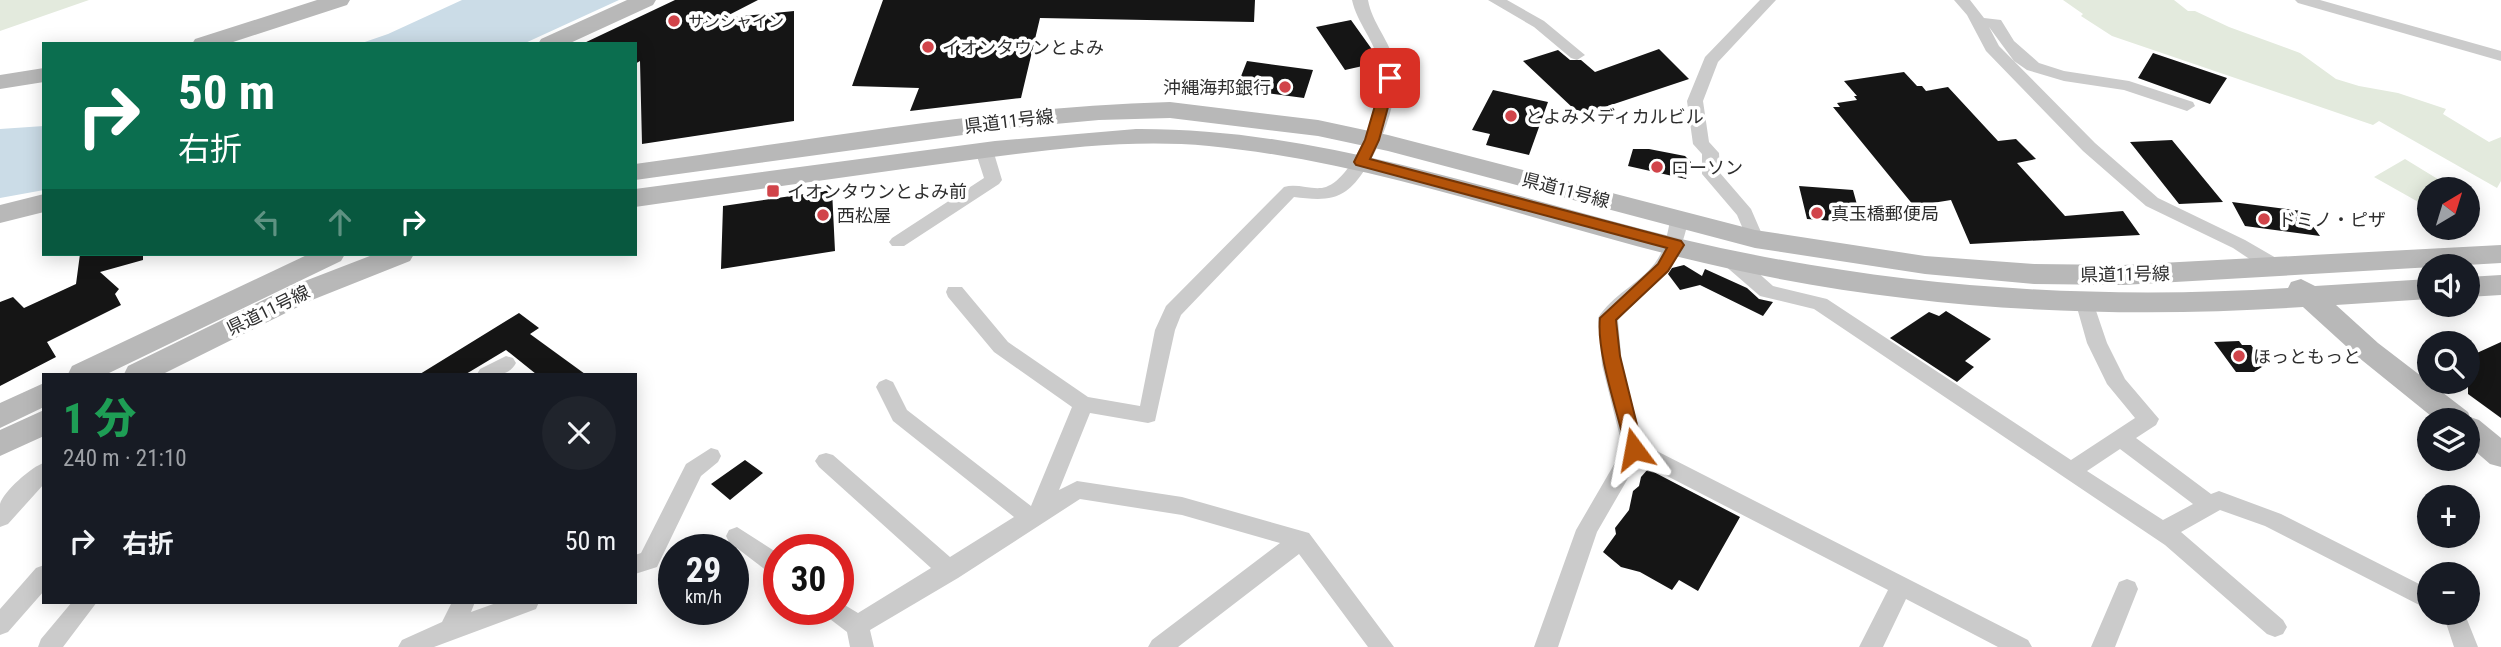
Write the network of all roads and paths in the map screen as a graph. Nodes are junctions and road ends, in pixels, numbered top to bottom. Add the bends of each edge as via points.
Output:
1 (339, 0) edge
2 (645, 0) edge
3 (1360, 0) edge
4 (1496, 0) edge
5 (1768, 0) edge
6 (1962, 0) edge
7 (2303, 0) edge
8 (2331, 4) edge
9 (1979, 22) junction
10 (563, 41) edge
11 (209, 42) edge
12 (1577, 55) dead end
13 (2501, 56) edge
14 (42, 75) edge
15 (0, 82) edge
16 (2188, 106) dead end
17 (984, 150) junction
18 (1367, 151) junction
19 (637, 173) edge
20 (637, 198) edge
21 (42, 204) edge
22 (0, 214) edge
23 (1678, 233) junction
24 (1755, 239) junction
25 (898, 242) dead end
26 (2501, 254) edge
27 (328, 256) edge
28 (396, 256) edge
29 (1730, 259) junction
30 (2276, 267) junction
31 (2501, 285) edge
32 (2480, 286) edge
33 (2417, 290) edge
34 (955, 292) dead end
35 (2309, 296) junction
36 (2085, 304) junction
37 (506, 363) dead end
38 (84, 373) edge
39 (140, 373) edge
40 (488, 373) edge
41 (886, 387) dead end
42 (42, 395) edge
43 (1083, 404) junction
44 (2442, 408) edge
45 (0, 416) edge
46 (42, 423) edge
47 (2120, 438) junction
48 (2480, 438) edge
49 (0, 444) edge
50 (1634, 449) junction
51 (2501, 455) edge
52 (710, 456) dead end
53 (826, 461) dead end
54 (2072, 470) junction
55 (42, 473) edge
56 (2210, 505) junction
57 (1035, 517) junction
58 (0, 518) edge
59 (2164, 530) junction
60 (1301, 540) junction
61 (637, 564) edge
62 (950, 571) junction
63 (42, 577) edge
64 (1901, 586) junction
65 (2127, 589) dead end
66 (2417, 594) edge
67 (84, 604) edge
68 (463, 604) edge
69 (522, 604) edge
70 (0, 625) edge
71 (2458, 625) edge
72 (2275, 627) dead end
73 (450, 629) junction
74 (860, 636) edge
75 (49, 646) edge
76 (410, 647) edge
77 (1160, 647) edge
78 (1382, 647) edge
79 (1546, 647) edge
80 (1871, 647) edge
81 (2020, 647) edge
82 (2103, 647) edge
83 (2466, 647) edge

1 - 11 main road
2 - 10 main road
3 - 18 street via 1362,16 1387,62 1390,78
4 - 12 street via 1539,24
5 - 24 street via 1711,60 1695,101 1700,144 1710,153 1711,174 1745,213
6 - 9 street
7 - 8 street
8 - 13 street
9 - 16 street via 1996,23 2015,55 2049,73 2119,84
9 - 30 street via 1992,48 2152,202
14 - 15 main road
17 - 18 main road, 県道11号線 via 1077,139 1158,136
17 - 20 main road, 県道11号線
17 - 25 street via 993,180
18 - 19 main road, 県道11号線 via 1228,114 1122,110 970,125
18 - 23 main road, 県道11号線
18 - 43 street via 1340,187 1329,194 1290,191 1173,311 1148,415
21 - 22 main road
23 - 24 main road, 県道11号線
23 - 29 main road, 県道11号線
23 - 50 street via 1663,267 1608,318
24 - 30 main road, 県道11号線 via 1872,259 2034,274 2123,275
26 - 30 main road, 県道11号線
27 - 38 main road, 県道11号線
28 - 39 main road, 県道11号線 via 302,293
29 - 36 main road, 県道11号線 via 1885,285
29 - 54 street via 1767,291 1819,304
30 - 35 main road
31 - 32 main road
33 - 35 main road, 県道11号線
34 - 43 street via 1001,347
35 - 36 main road, 県道11号線
35 - 44 main road
36 - 47 street via 2117,384 2149,419
37 - 40 street
41 - 57 street via 901,415
42 - 45 main road
43 - 57 street
46 - 49 main road
47 - 54 street
47 - 56 street
48 - 51 main road
50 - 64 street
50 - 79 street via 1587,530
52 - 61 street via 693,470 649,561
53 - 62 street
54 - 59 street
55 - 58 street
56 - 59 street
56 - 66 street via 2219,500 2273,520
57 - 60 street via 1077,491 1182,506
57 - 62 street
59 - 72 street
60 - 77 street
60 - 78 street
62 - 74 street
63 - 70 street
64 - 80 street
64 - 81 street
65 - 82 street
67 - 75 street
68 - 73 street
69 - 73 street
71 - 83 street
73 - 76 street

